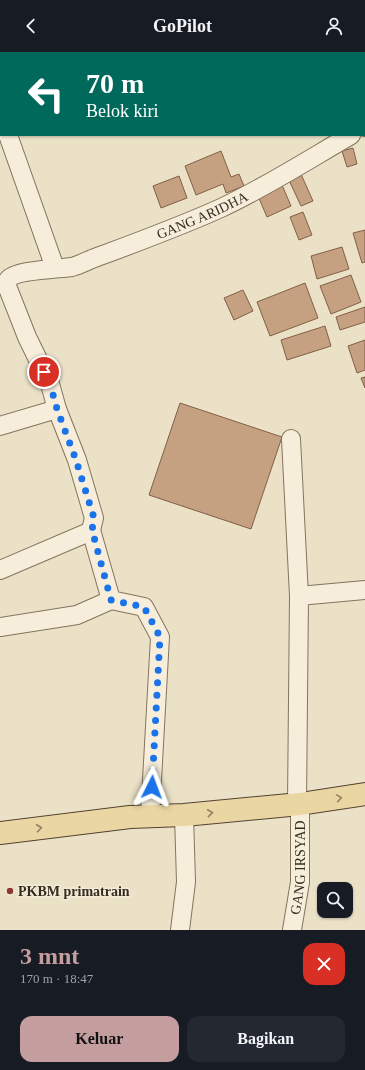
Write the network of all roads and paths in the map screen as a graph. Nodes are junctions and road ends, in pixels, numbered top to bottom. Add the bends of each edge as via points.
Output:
1 (8, 136) edge
2 (349, 136) edge
3 (49, 269) junction
4 (57, 409) junction
5 (0, 426) edge
6 (291, 438) dead end
7 (90, 531) junction
8 (0, 570) edge
9 (365, 590) edge
10 (299, 596) junction
11 (111, 600) junction
12 (0, 627) edge
13 (365, 794) edge
14 (299, 804) junction
15 (184, 815) junction
16 (150, 816) junction
17 (0, 833) edge
18 (180, 930) edge
19 (292, 930) edge

1 - 3 street
2 - 3 street, GANG ARIDHA via 280,177 222,207 72,267
3 - 4 street, GANG ARIDHA via 12,276 7,281 7,286 27,337 50,384
4 - 5 street
4 - 7 street via 94,518
6 - 10 street, GANG IRSYAD
7 - 8 street
7 - 11 street
9 - 10 street
10 - 14 street, GANG IRSYAD
11 - 12 street via 77,615
11 - 16 street via 144,607 160,637
14 -> 13 main road
15 -> 14 main road
14 - 19 street, GANG IRSYAD via 300,882
15 - 16 main road
15 - 18 street via 186,882
17 -> 16 main road

